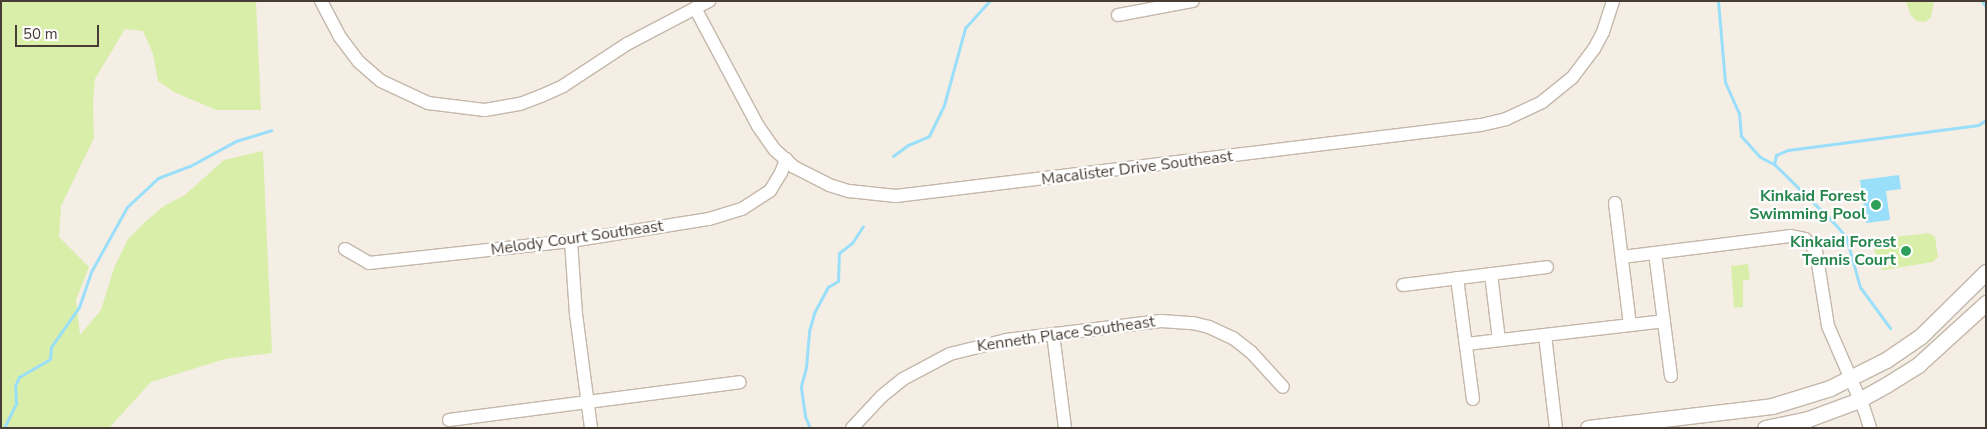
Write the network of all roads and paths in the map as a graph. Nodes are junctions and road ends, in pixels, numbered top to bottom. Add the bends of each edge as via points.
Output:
1 (321, 1) edge
2 (709, 1) edge
3 (1192, 1) edge
4 (1613, 1) edge
5 (695, 8) junction
6 (1118, 14) dead end
7 (786, 159) junction
8 (1615, 204) dead end
9 (571, 241) junction
10 (345, 249) dead end
11 (1655, 253) junction
12 (1622, 257) junction
13 (1547, 267) dead end
14 (1986, 272) edge
15 (1491, 274) junction
16 (1457, 278) junction
17 (1403, 285) dead end
18 (1986, 303) edge
19 (1664, 322) junction
20 (1630, 325) junction
21 (1053, 334) junction
22 (1545, 335) junction
23 (1499, 340) junction
24 (1466, 344) junction
25 (1671, 376) dead end
26 (1850, 378) junction
27 (740, 382) dead end
28 (1284, 387) dead end
29 (1473, 399) dead end
30 (1859, 400) junction
31 (588, 402) junction
32 (449, 420) dead end
33 (591, 428) edge
34 (852, 428) edge
35 (1065, 428) edge
36 (1556, 428) edge
37 (1588, 428) edge
38 (1766, 428) edge
39 (1870, 428) edge

1 - 5 street via 340,37 359,62 381,81 428,102 484,110 520,104 563,86 627,44
2 - 5 street
3 - 6 street
4 - 7 street, Macalister Drive Southeast via 1594,49 1565,84 1525,112 1481,126 896,196 829,185 794,167
5 - 7 street, Macalister Drive Southeast via 758,126
7 - 9 street, Melody Court Southeast via 770,191 742,209 726,215
8 - 12 street
9 - 10 street, Melody Court Southeast via 369,263
9 - 31 street via 576,314
11 - 12 street
11 - 19 street
11 - 26 street via 1790,236 1806,239 1816,251 1828,326
12 - 20 street
13 - 15 street
14 - 26 street via 1921,336 1886,360
15 - 16 street
15 - 23 street
16 - 17 street
16 - 24 street
18 - 30 street via 1919,364
19 - 20 street
19 - 25 street
20 - 22 street
21 - 28 street, Kenneth Place Southeast via 1161,321 1193,323 1233,338
21 - 34 street, Kenneth Place Southeast via 976,346 926,366 882,396
21 - 35 street
22 - 23 street
22 - 36 street
23 - 24 street
24 - 29 street
26 - 30 street
26 - 37 street via 1812,395 1772,406
27 - 31 street
30 - 38 street via 1808,419
30 - 39 street
31 - 32 street
31 - 33 street

